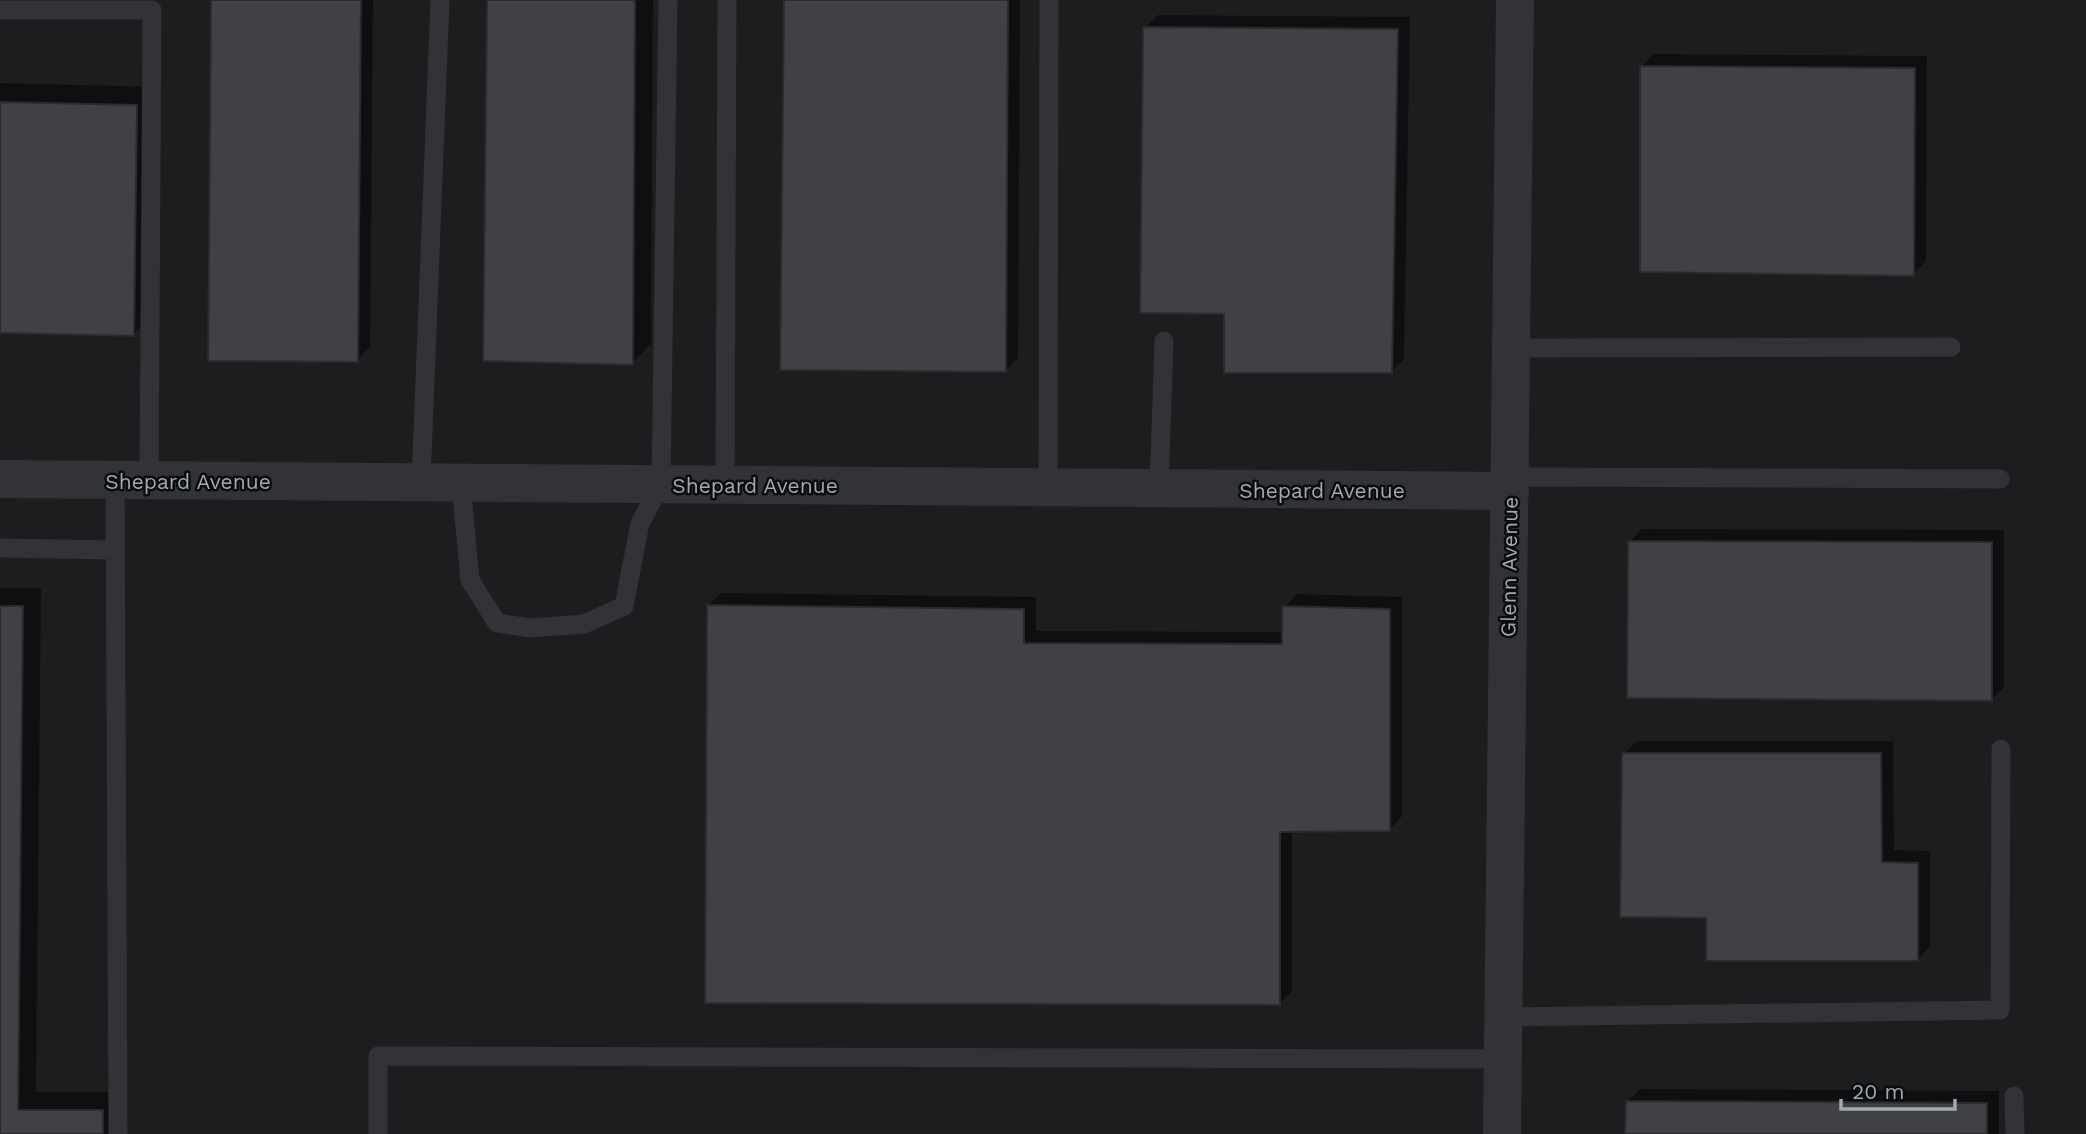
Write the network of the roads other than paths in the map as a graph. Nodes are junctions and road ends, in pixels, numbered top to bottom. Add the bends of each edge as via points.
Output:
1 (440, 0) edge
2 (668, 0) edge
3 (727, 0) edge
4 (1049, 0) edge
5 (1515, 0) edge
6 (0, 10) edge
7 (1164, 341) dead end
8 (1951, 347) dead end
9 (1511, 348) junction
10 (2000, 479) dead end
11 (0, 480) edge
12 (132, 480) junction
13 (421, 482) junction
14 (461, 483) junction
15 (1510, 484) junction
16 (661, 485) junction
17 (725, 485) junction
18 (1048, 487) junction
19 (1158, 489) junction
20 (0, 548) edge
21 (116, 550) junction
22 (2001, 749) dead end
23 (1504, 1017) junction
24 (1503, 1059) junction
25 (2014, 1096) dead end
26 (118, 1134) edge
27 (378, 1134) edge
28 (1502, 1134) edge
29 (2015, 1134) edge

1 - 13 lane
2 - 16 lane
3 - 17 lane
4 - 18 lane
5 - 9 street, Glenn Avenue
6 - 12 lane via 152,10
7 - 19 lane
8 - 9 lane
9 - 15 street, Glenn Avenue
10 - 15 lane
11 - 12 street, Shepard Avenue
12 - 13 street, Shepard Avenue
12 - 21 lane
13 - 14 street, Shepard Avenue
14 - 16 street, Shepard Avenue
14 - 16 lane via 470,580 496,623 530,628 584,624 624,606 640,523
15 - 19 street, Shepard Avenue
15 - 23 street, Glenn Avenue
16 - 17 street, Shepard Avenue
17 - 18 street, Shepard Avenue
18 - 19 street, Shepard Avenue
20 - 21 lane
21 - 26 lane
22 - 23 lane via 2000,1010
23 - 24 street, Glenn Avenue
24 - 27 lane via 378,1056
24 - 28 street, Glenn Avenue
25 - 29 lane

